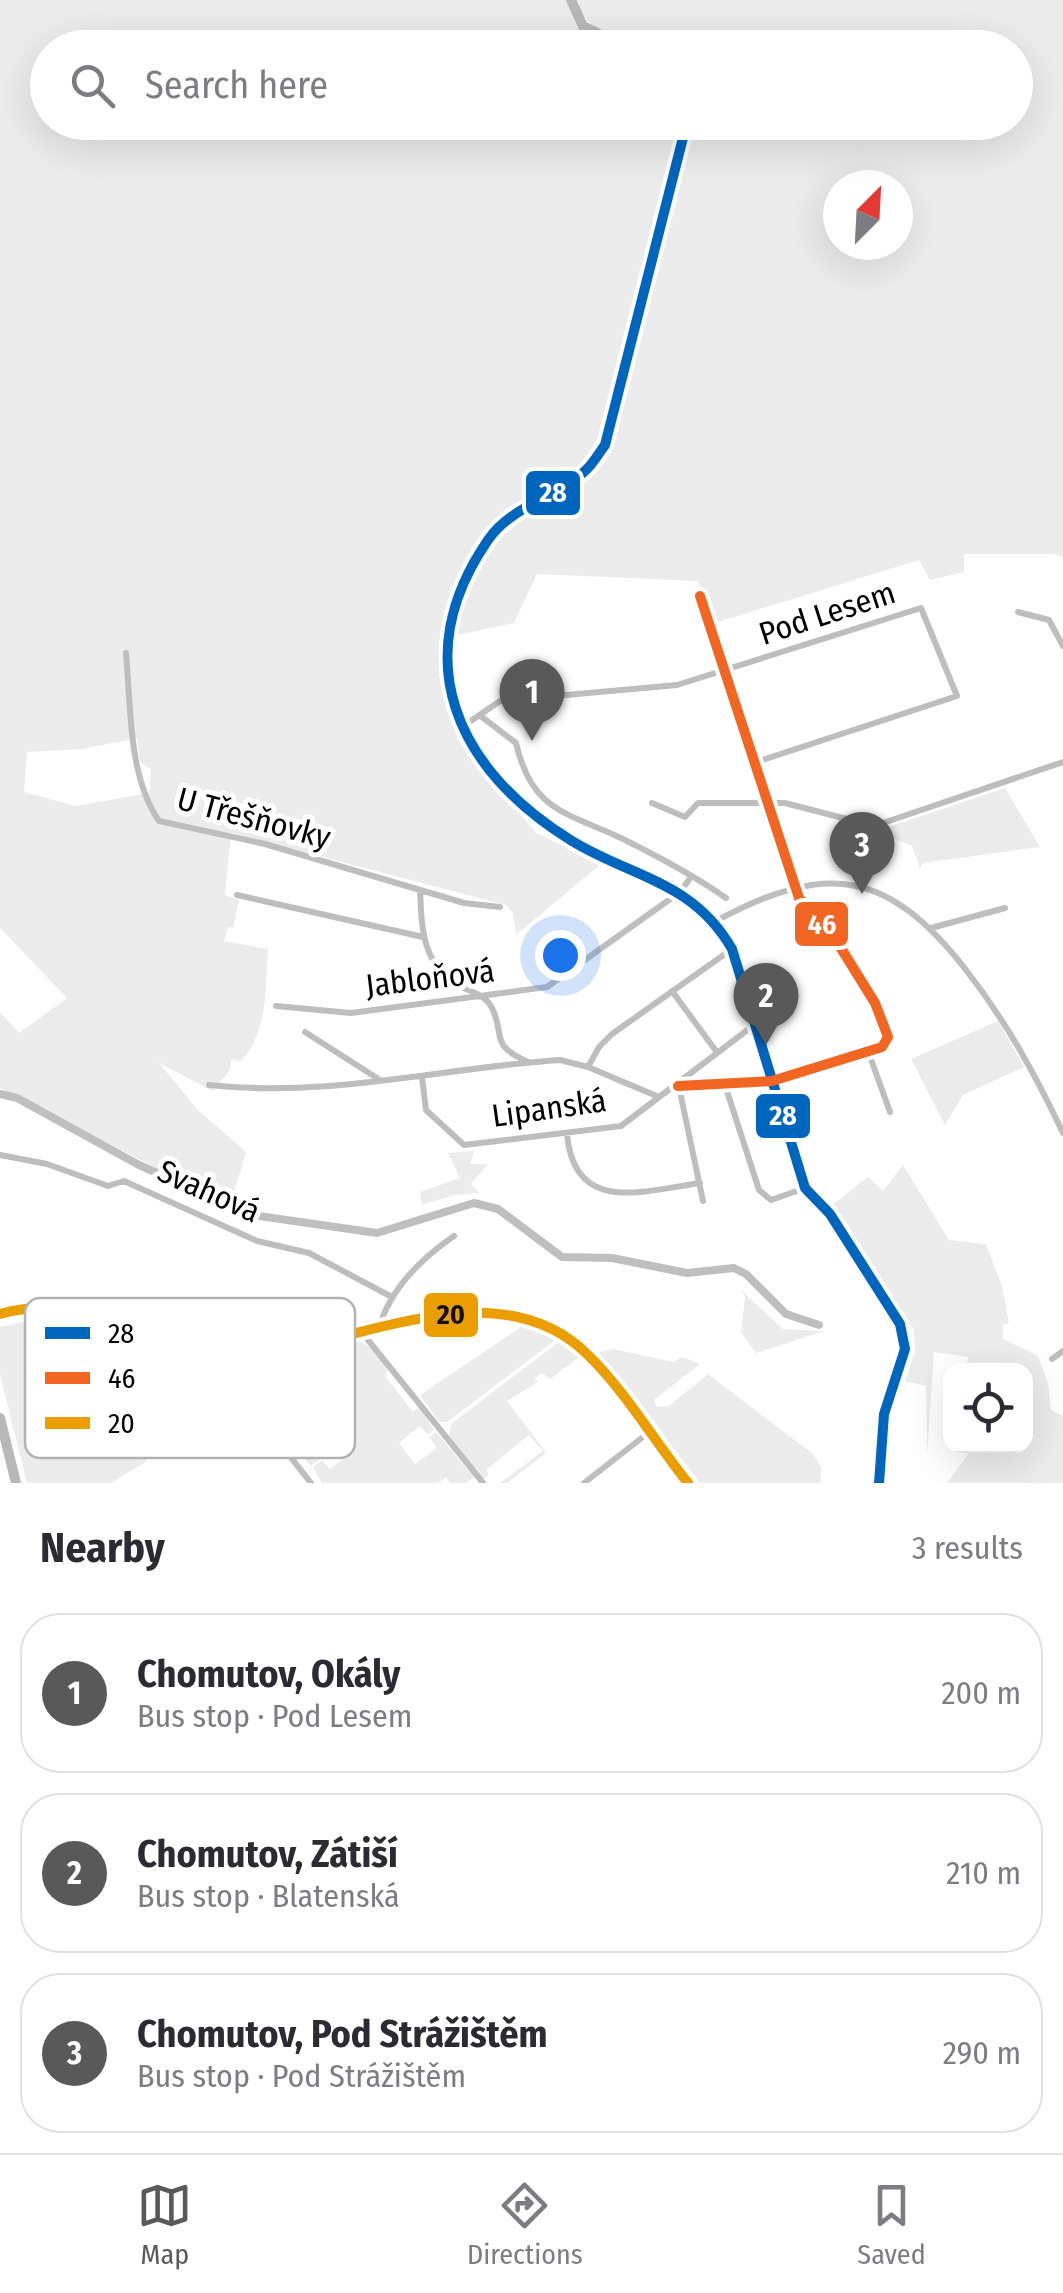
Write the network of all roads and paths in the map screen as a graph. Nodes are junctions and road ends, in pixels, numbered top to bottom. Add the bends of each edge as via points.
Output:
1 (571, 0) edge
2 (592, 30) edge
3 (681, 140) edge
4 (700, 596) dead end
5 (1018, 612) dead end
6 (1063, 646) edge
7 (126, 653) dead end
8 (724, 673) junction
9 (482, 717) junction
10 (461, 728) junction
11 (1063, 762) edge
12 (753, 763) junction
13 (652, 803) dead end
14 (766, 803) junction
15 (690, 877) junction
16 (796, 886) junction
17 (420, 892) junction
18 (680, 892) junction
19 (237, 895) dead end
20 (726, 898) dead end
21 (500, 908) dead end
22 (1006, 908) dead end
23 (716, 921) junction
24 (931, 928) junction
25 (423, 937) junction
26 (732, 949) junction
27 (672, 991) junction
28 (482, 997) junction
29 (276, 1006) dead end
30 (755, 1025) junction
31 (305, 1032) dead end
32 (868, 1051) junction
33 (716, 1052) junction
34 (529, 1062) junction
35 (588, 1066) junction
36 (422, 1077) junction
37 (772, 1080) junction
38 (382, 1081) junction
39 (209, 1085) dead end
40 (678, 1086) junction
41 (725, 1086) junction
42 (659, 1097) junction
43 (890, 1112) dead end
44 (1063, 1133) edge
45 (566, 1134) junction
46 (0, 1156) edge
47 (700, 1183) junction
48 (805, 1188) junction
49 (703, 1200) dead end
50 (454, 1236) dead end
51 (392, 1296) junction
52 (25, 1310) edge
53 (0, 1314) edge
54 (378, 1331) junction
55 (364, 1334) junction
56 (355, 1336) edge
57 (1063, 1351) edge
58 (1052, 1359) dead end
59 (0, 1418) edge
60 (648, 1432) junction
61 (291, 1458) edge
62 (16, 1483) edge
63 (310, 1483) edge
64 (483, 1483) edge
65 (584, 1483) edge
66 (688, 1483) edge
67 (879, 1483) edge

1 - 2 street
3 - 10 street via 605,445 586,470 491,535 455,610 446,671
4 - 8 street
5 - 6 street via 1049,620
7 - 17 street, U Třešňovky via 135,745 148,805 159,821 265,844
8 - 9 street, Pod Lesem via 623,693 500,701
8 - 12 street
8 - 12 street, Pod Lesem via 921,608 957,696
9 - 10 street, Pod Lesem
9 - 15 street via 516,743 523,774 537,793 576,821
10 - 18 street via 544,821 573,842
11 - 14 street via 874,826
12 - 14 street
13 - 14 street via 685,817 698,803
14 - 16 street
15 - 18 street
15 - 20 street
16 - 23 street
16 - 24 street via 866,888 896,899
16 - 32 street via 875,1003 888,1037
17 - 21 street, U Třešňovky
17 - 25 street
18 - 23 street
18 - 28 street, Jabloňová via 547,987
19 - 25 street
22 - 24 street
23 - 26 street
24 - 44 street via 1020,1046
25 - 28 street via 439,972
26 - 27 street
26 - 30 street
27 - 33 street
27 - 35 street via 612,1034
28 - 29 street, Jabloňová via 351,1012
28 - 34 street via 502,1045
30 - 33 street, Lipanská
30 - 37 street
31 - 38 street
32 - 37 street
32 - 43 street
33 - 40 street, Lipanská
34 - 35 street
34 - 36 street
35 - 42 street
36 - 38 street
36 - 45 street, Lipanská via 426,1110 464,1144
37 - 41 street
37 - 48 street
38 - 39 street via 266,1091
40 - 41 street
40 - 42 street, Lipanská
40 - 47 street
41 - 48 street via 759,1190 771,1200
42 - 45 street, Lipanská via 621,1126
45 - 47 street via 576,1170 602,1190 619,1194
46 - 51 street, Svahová via 108,1186 124,1181 257,1241 309,1253
47 - 49 street
48 - 67 street via 830,1214 900,1324 906,1349 884,1414
50 - 51 street
51 - 54 street
52 - 53 street
54 - 55 street
54 - 60 street via 490,1310 546,1324 591,1358
55 - 56 street
55 - 64 street
57 - 58 street
59 - 62 street
60 - 65 street
60 - 66 street
61 - 63 street

